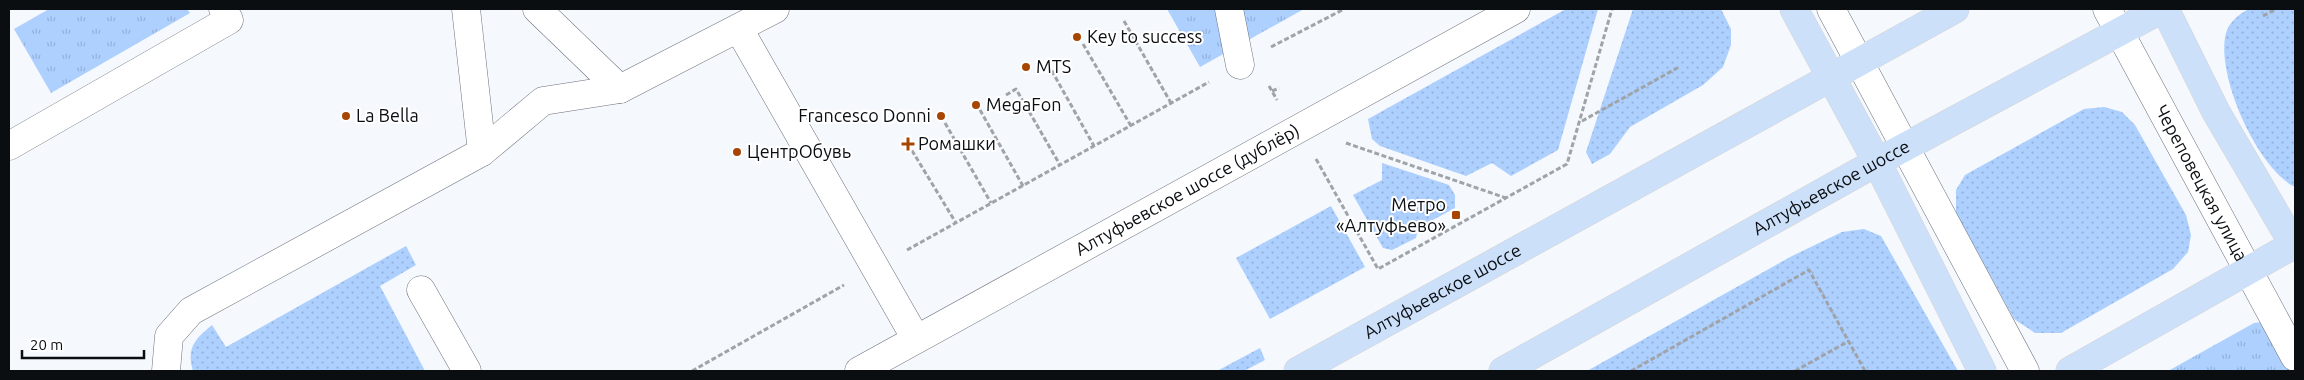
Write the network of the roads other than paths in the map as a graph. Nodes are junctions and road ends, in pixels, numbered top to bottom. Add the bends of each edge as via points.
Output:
1 (223, 9) edge
2 (466, 9) edge
3 (537, 9) edge
4 (775, 9) edge
5 (1230, 9) edge
6 (1516, 9) edge
7 (1794, 9) edge
8 (1831, 9) edge
9 (1955, 9) edge
10 (2164, 9) edge
11 (2114, 20) edge
12 (739, 29) junction
13 (1859, 62) junction
14 (1240, 65) road end
15 (1831, 77) junction
16 (620, 89) junction
17 (9, 146) edge
18 (1905, 147) junction
19 (482, 152) junction
20 (1877, 162) junction
21 (2295, 245) edge
22 (2247, 270) junction
23 (421, 290) dead end
24 (916, 339) junction
25 (2295, 357) edge
26 (166, 371) edge
27 (467, 371) edge
28 (859, 371) edge
29 (1298, 371) edge
30 (1503, 371) edge
31 (1982, 371) edge
32 (2025, 371) edge
33 (2070, 371) edge

1 - 17 street via 229,20
2 - 19 street
3 - 16 street
4 - 12 street
5 - 14 street
6 - 24 street, Алтуфьевское шоссе (дублёр)
7 - 15 main road
8 - 13 street
9 - 13 main road, Алтуфьевское шоссе
10 - 11 main road, Алтуфьевское шоссе
10 - 21 main road via 2216,112
11 - 18 main road, Алтуфьевское шоссе
11 - 22 street, Череповецкая улица
12 - 16 street
12 - 24 street
13 - 15 main road, Алтуфьевское шоссе
13 - 18 street
15 - 20 main road
15 - 29 main road, Алтуфьевское шоссе
16 - 19 street via 543,101
18 - 20 main road, Алтуфьевское шоссе
18 - 32 street
19 - 26 street via 191,311 169,336
20 - 30 main road, Алтуфьевское шоссе
20 - 31 main road
21 - 22 main road
22 - 25 street, Череповецкая улица
22 - 33 main road
23 - 27 street
24 - 28 street, Алтуфьевское шоссе (дублёр)

